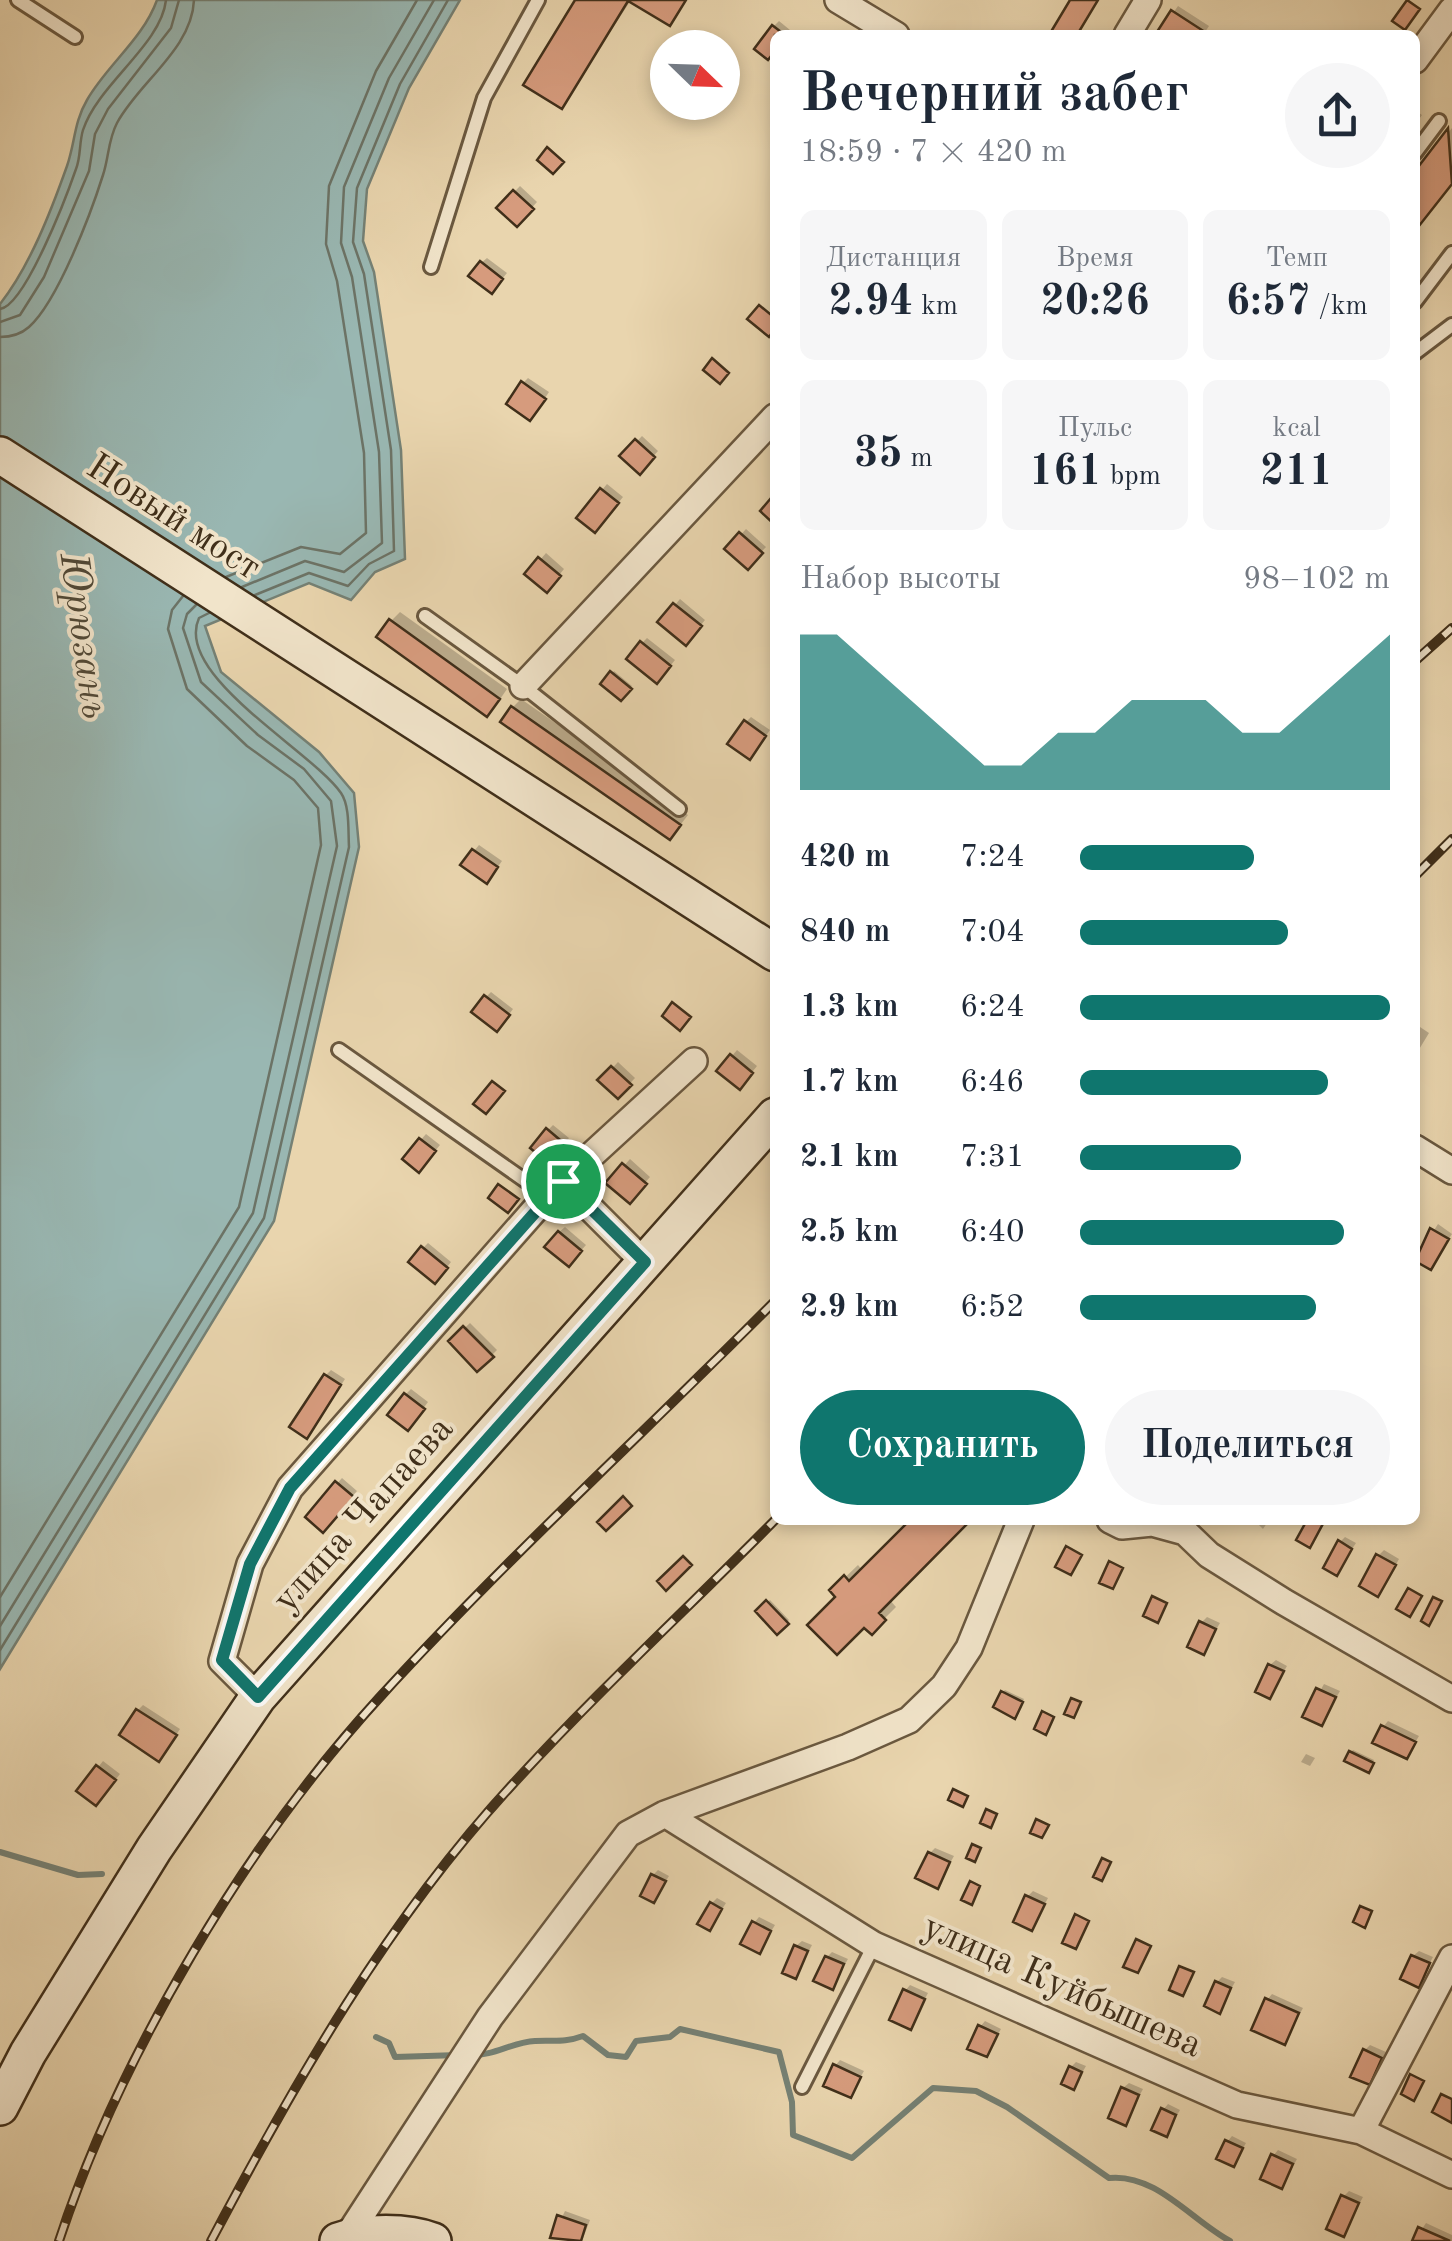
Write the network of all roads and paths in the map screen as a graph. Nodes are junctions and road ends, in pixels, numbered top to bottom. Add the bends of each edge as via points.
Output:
1 (18, 0) edge
2 (538, 0) edge
3 (1148, 0) edge
4 (842, 1) edge
5 (1452, 10) edge
6 (888, 30) edge
7 (1130, 30) edge
8 (75, 37) dead end
9 (1420, 53) edge
10 (1439, 121) dead end
11 (1420, 146) edge
12 (1452, 253) edge
13 (431, 268) dead end
14 (1420, 295) edge
15 (1452, 325) edge
16 (1420, 349) edge
17 (770, 422) edge
18 (0, 455) edge
19 (424, 616) dead end
20 (523, 686) junction
21 (679, 809) dead end
22 (770, 950) edge
23 (339, 1050) dead end
24 (694, 1062) dead end
25 (770, 1122) edge
26 (1420, 1151) edge
27 (1452, 1172) edge
28 (555, 1189) junction
29 (645, 1262) junction
30 (1018, 1525) edge
31 (1159, 1525) edge
32 (258, 1697) junction
33 (1452, 1699) edge
34 (666, 1814) junction
35 (874, 1945) junction
36 (1452, 1958) edge
37 (802, 2087) dead end
38 (0, 2107) edge
39 (1361, 2132) junction
40 (1452, 2175) edge
41 (343, 2239) edge
42 (434, 2241) edge

1 - 8 lane
2 - 13 lane via 484,98
3 - 7 street
4 - 6 street
5 - 9 street
10 - 11 lane
12 - 14 lane
15 - 16 lane
17 - 20 street
18 - 22 main road, Новый мост
19 - 20 lane
20 - 21 lane
23 - 28 lane
24 - 28 street
25 - 29 main road, улица Чапаева
26 - 27 street
28 - 29 street
28 - 32 street via 290,1488 250,1564 222,1660
29 - 32 main road, улица Чапаева
30 - 34 street via 969,1648 944,1686 909,1720
31 - 33 street via 1185,1532 1284,1602
32 - 38 main road, улица Чапаева via 163,1834
34 - 35 street, улица Куйбышева
34 - 41 street via 628,1834 490,2016
35 - 37 lane
35 - 39 street, улица Куйбышева via 1237,2105
36 - 39 street
39 - 40 street, улица Куйбышева
41 - 42 main road

